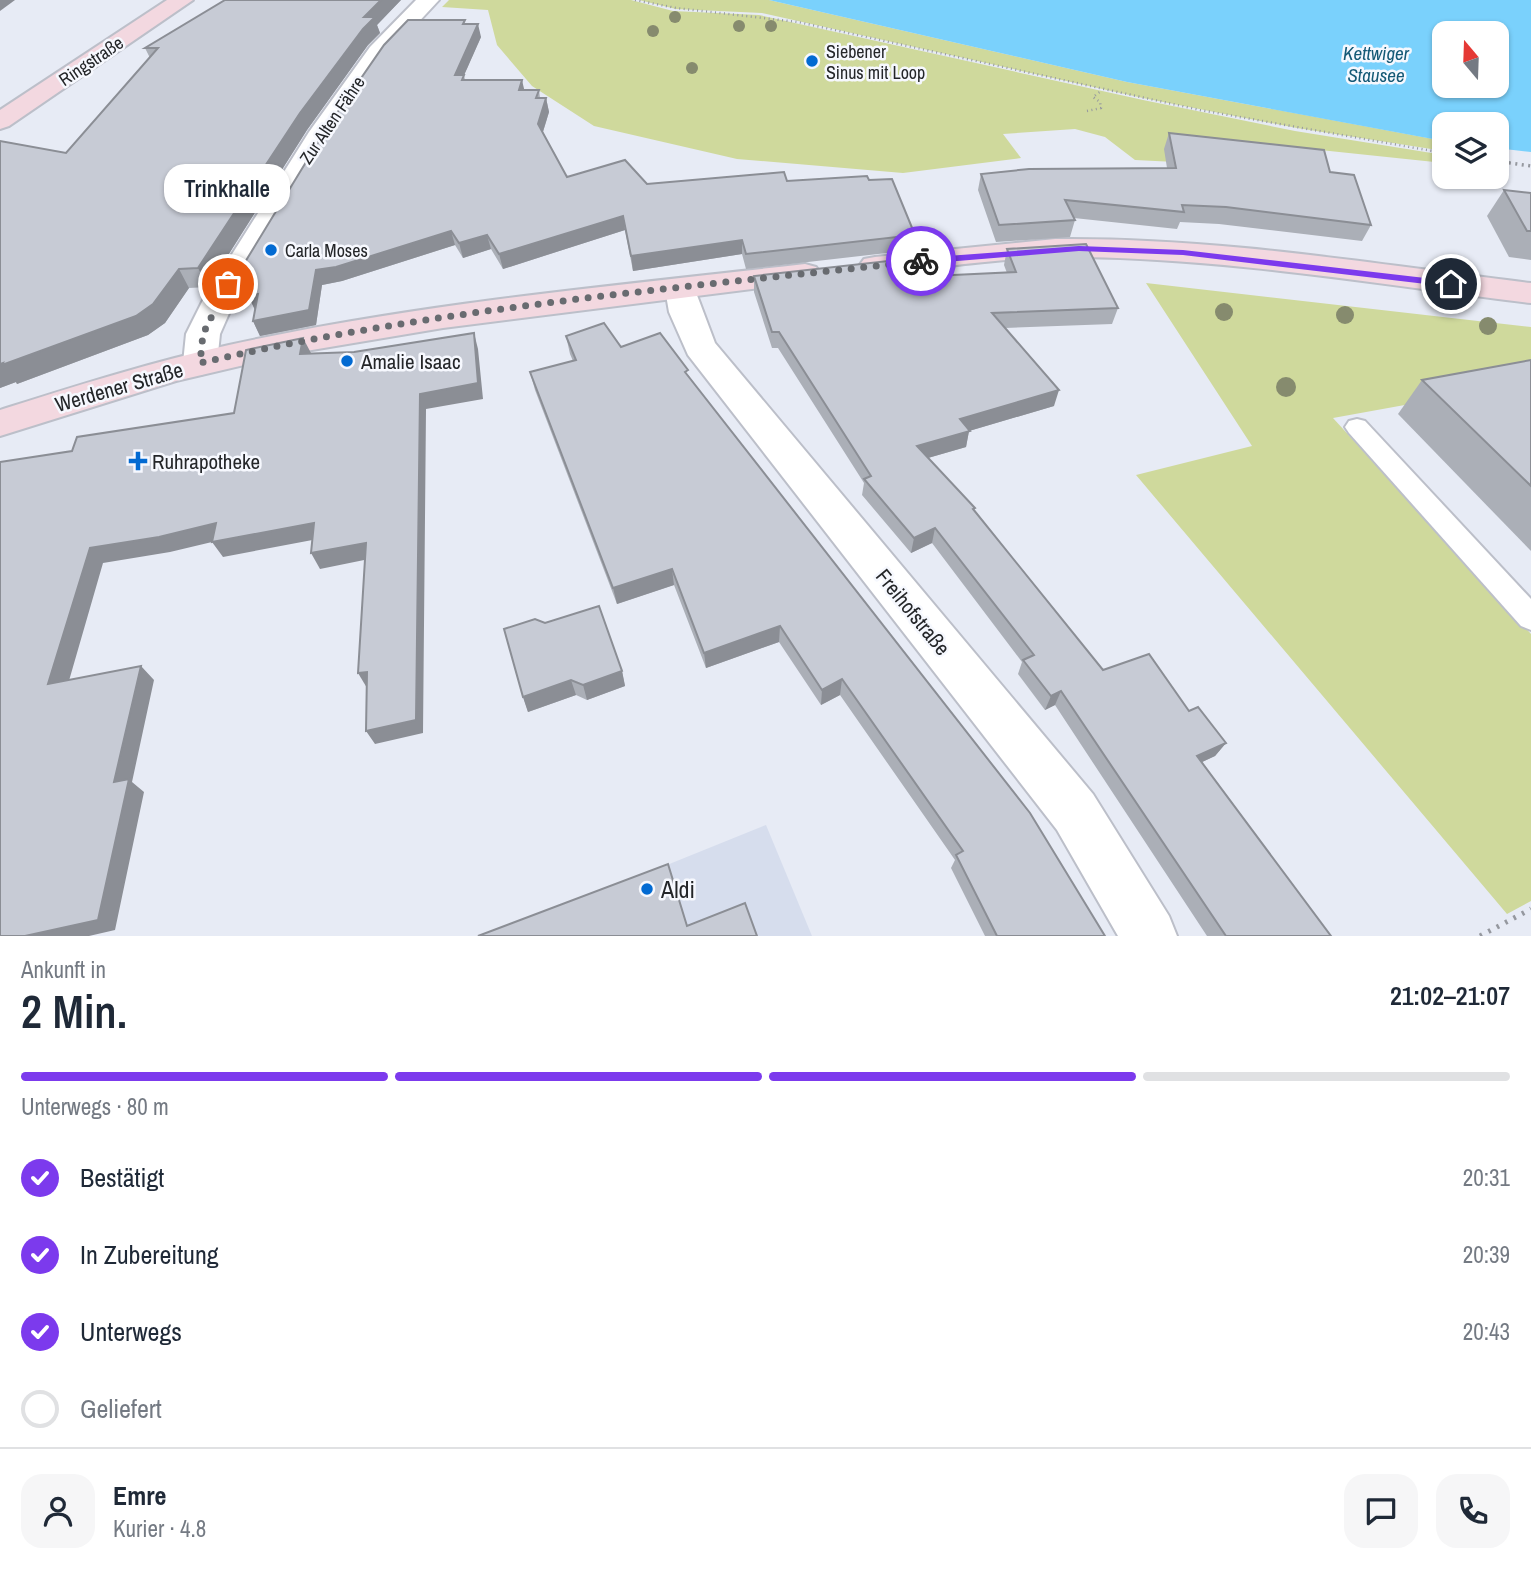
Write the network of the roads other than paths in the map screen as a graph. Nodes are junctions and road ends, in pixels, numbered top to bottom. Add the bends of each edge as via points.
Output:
1 (182, 0) edge
2 (428, 0) edge
3 (0, 121) edge
4 (681, 289) junction
5 (1531, 293) edge
6 (200, 363) junction
7 (0, 423) edge
8 (1357, 427) dead end
9 (1531, 618) edge
10 (1149, 936) edge

1 - 3 main road, Ringstraße
2 - 6 street, Zur Alten Fähre via 378,52 327,124 218,302 203,334
4 - 5 main road, Werdener Straße via 963,256 1079,248 1183,253
4 - 6 main road, Werdener Straße via 417,321
4 - 10 street, Freihofstraße via 700,347 1075,812
6 - 7 main road, Werdener Straße
8 - 9 lane

